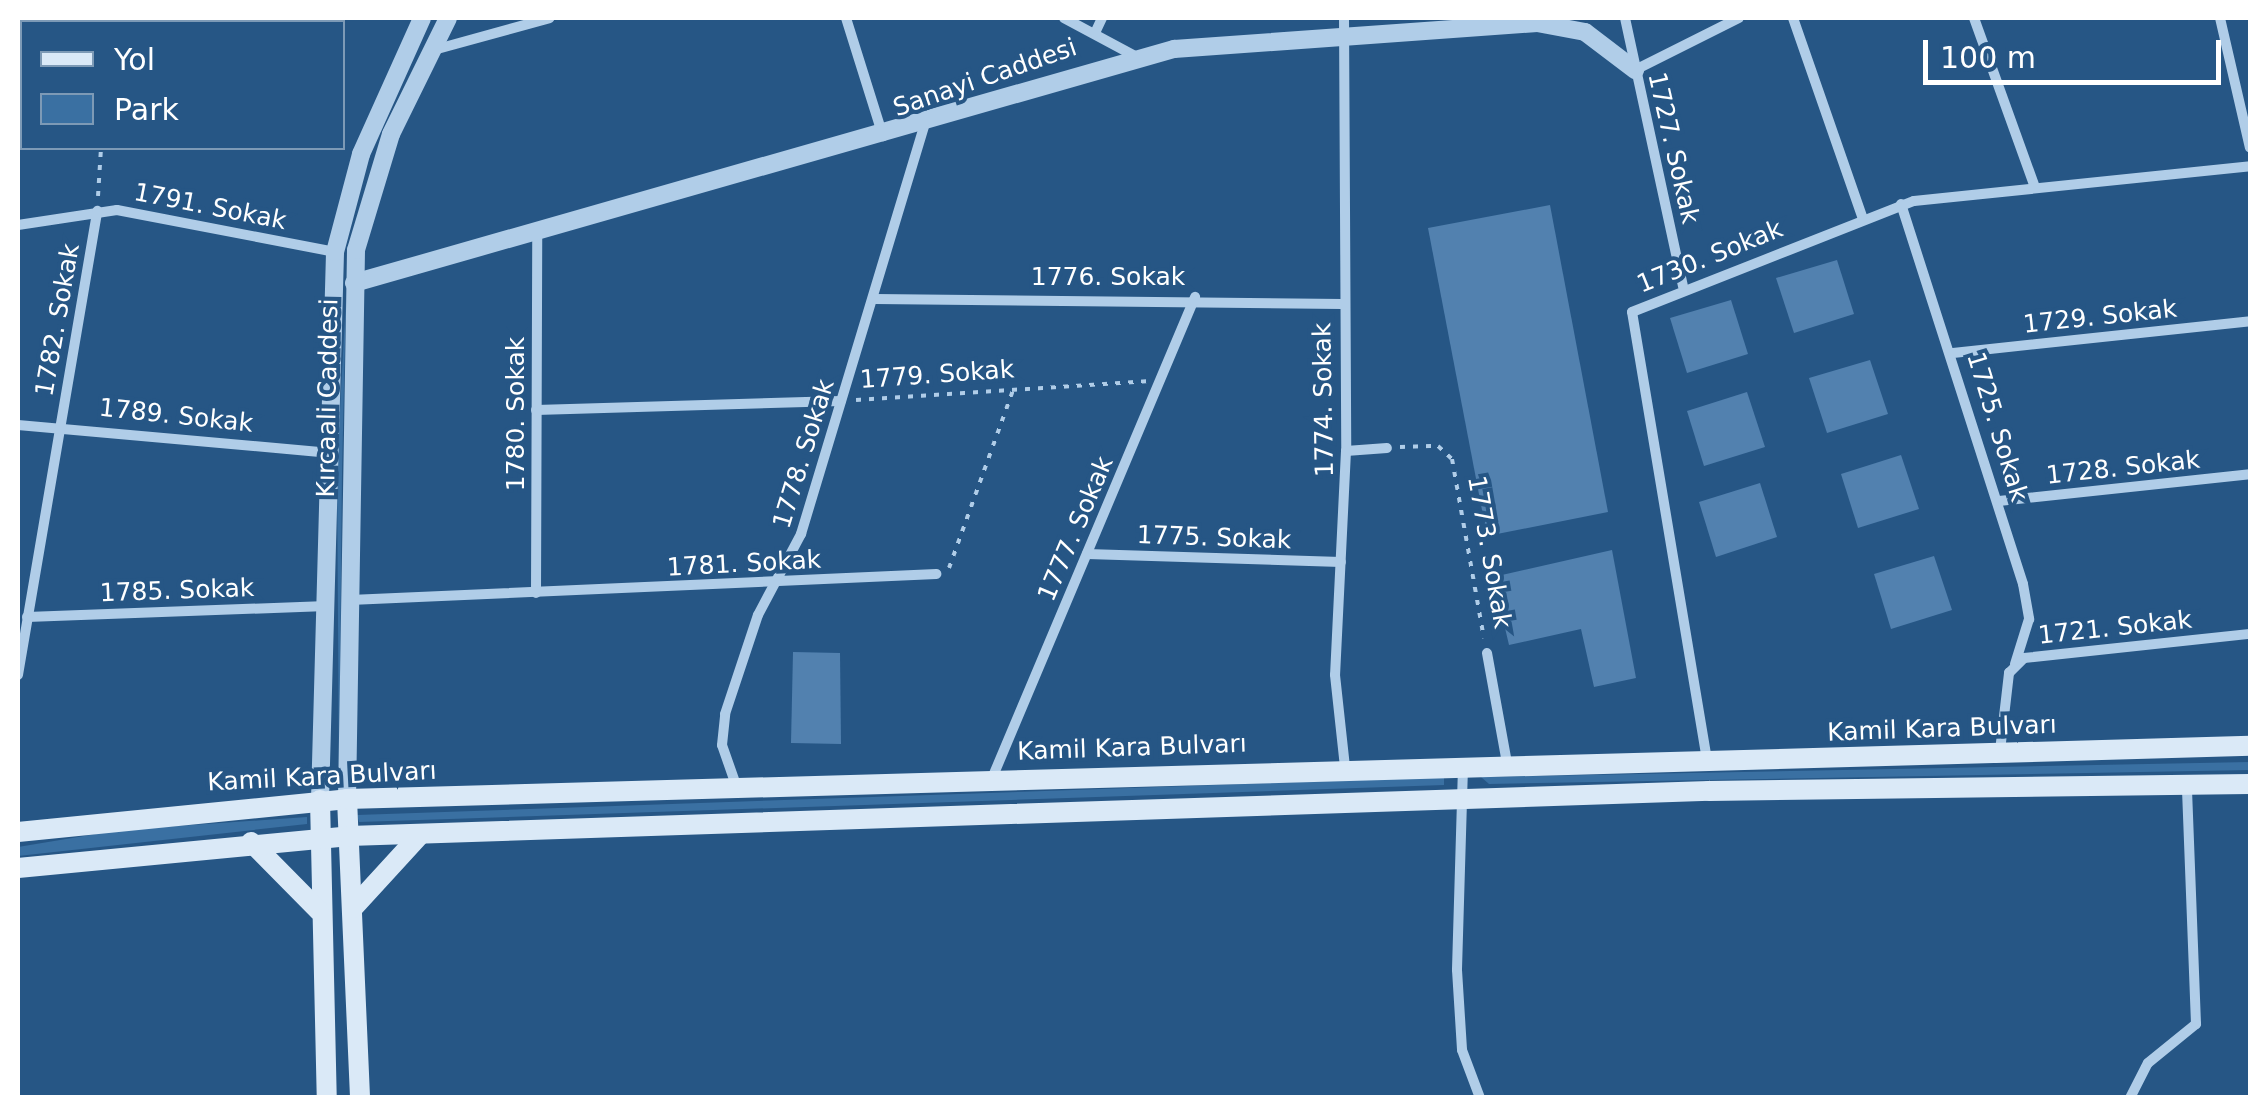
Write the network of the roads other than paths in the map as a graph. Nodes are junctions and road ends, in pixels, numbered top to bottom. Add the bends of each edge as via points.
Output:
1 (422, 18) edge
2 (448, 18) edge
3 (550, 18) edge
4 (846, 18) edge
5 (1064, 18) edge
6 (1102, 18) edge
7 (1625, 18) edge
8 (1740, 18) edge
9 (1793, 18) edge
10 (1974, 18) edge
11 (2220, 18) edge
12 (1340, 24) edge
13 (1095, 33) junction
14 (429, 52) junction
15 (1135, 56) junction
16 (1635, 70) junction
17 (924, 127) junction
18 (883, 138) junction
19 (2250, 148) edge
20 (2250, 166) edge
21 (2034, 185) junction
22 (1901, 204) junction
23 (97, 211) junction
24 (1862, 216) junction
25 (18, 226) edge
26 (537, 234) junction
27 (335, 252) junction
28 (354, 283) junction
29 (1684, 287) junction
30 (1195, 297) junction
31 (874, 298) junction
32 (1342, 304) junction
33 (2250, 321) edge
34 (1953, 353) junction
35 (841, 401) junction
36 (536, 410) junction
37 (61, 424) junction
38 (18, 425) edge
39 (1387, 448) road end
40 (1346, 451) junction
41 (331, 453) junction
42 (2250, 474) edge
43 (1999, 501) junction
44 (1086, 554) junction
45 (1341, 562) junction
46 (936, 574) road end
47 (777, 583) junction
48 (536, 593) junction
49 (350, 600) junction
50 (328, 606) junction
51 (28, 618) junction
52 (2250, 634) edge
53 (1487, 653) road end
54 (2015, 664) junction
55 (18, 675) edge
56 (2250, 746) edge
57 (2000, 751) junction
58 (1707, 760) junction
59 (1508, 763) junction
60 (1463, 764) junction
61 (1345, 767) junction
62 (993, 776) junction
63 (2250, 784) edge
64 (736, 785) junction
65 (2186, 785) junction
66 (348, 799) junction
67 (320, 800) junction
68 (1461, 800) junction
69 (18, 832) edge
70 (420, 835) junction
71 (349, 836) junction
72 (318, 838) junction
73 (251, 842) junction
74 (18, 868) edge
75 (353, 908) junction
76 (320, 911) junction
77 (327, 1098) edge
78 (360, 1098) edge
79 (1480, 1098) edge
80 (2130, 1098) edge

1 - 27 street, Kırcaali Caddesi via 361,154
2 - 14 street, Kırcaali Caddesi
3 - 14 street
4 - 18 street
5 - 13 street
6 - 13 street
7 - 16 street, 1727. Sokak
8 - 16 street
9 - 24 street
10 - 21 street
11 - 19 street
12 - 15 street, Sanayi Caddesi
12 - 16 street, Sanayi Caddesi via 1558,25 1598,39
12 - 32 street, 1774. Sokak
13 - 15 street
14 - 28 street, Kırcaali Caddesi via 374,182
15 - 17 street, Sanayi Caddesi
16 - 29 street, 1727. Sokak
17 - 18 street, Sanayi Caddesi
17 - 31 street, 1778. Sokak
18 - 26 street, Sanayi Caddesi
20 - 21 street, 1730. Sokak
21 - 22 street, 1730. Sokak
22 - 24 street, 1730. Sokak
22 - 34 street, 1725. Sokak
23 - 25 street, 1791. Sokak
23 - 27 street, 1791. Sokak
23 - 37 street, 1782. Sokak
24 - 29 street, 1730. Sokak
26 - 28 street, Sanayi Caddesi
26 - 36 street, 1780. Sokak
27 - 41 street, Kırcaali Caddesi
28 - 49 street, Kırcaali Caddesi
29 - 58 street, 1730. Sokak via 1637,307 1629,326
30 - 31 street, 1776. Sokak
30 - 32 street, 1776. Sokak
30 - 44 street, 1777. Sokak
31 - 35 street, 1778. Sokak
32 - 40 street, 1774. Sokak
33 - 34 street, 1729. Sokak
34 - 43 street, 1725. Sokak
35 - 36 street, 1779. Sokak
35 - 47 street, 1778. Sokak
36 - 48 street, 1780. Sokak
37 - 38 street, 1789. Sokak
37 - 41 street, 1789. Sokak
37 - 51 street, 1782. Sokak
39 - 40 street
40 - 45 street, 1774. Sokak
41 - 50 street, Kırcaali Caddesi
42 - 43 street, 1728. Sokak
43 - 54 street, 1725. Sokak via 2028,603
44 - 45 street, 1775. Sokak
44 - 62 street, 1777. Sokak
45 - 61 street, 1774. Sokak via 1334,675
46 - 47 street, 1781. Sokak
47 - 48 street, 1781. Sokak
47 - 64 street, 1778. Sokak via 721,727
48 - 49 street, 1781. Sokak
49 - 66 street, Kırcaali Caddesi
50 - 51 street, 1785. Sokak
50 - 67 street, Kırcaali Caddesi
51 - 55 street, 1782. Sokak
52 - 54 street, 1721. Sokak
53 - 59 street, 1773. Sokak
54 - 57 street, 1721. Sokak
56 - 57 main road, Kamil Kara Bulvarı
57 - 58 main road, Kamil Kara Bulvarı
58 - 59 main road, Kamil Kara Bulvarı
59 - 60 main road, Kamil Kara Bulvarı
60 - 61 main road, Kamil Kara Bulvarı
60 - 68 street
61 - 62 main road, Kamil Kara Bulvarı
62 - 64 main road, Kamil Kara Bulvarı
63 - 65 main road
64 - 66 main road, Kamil Kara Bulvarı
65 - 68 main road
65 - 80 street via 2196,1024 2148,1063
66 - 67 main road, Kamil Kara Bulvarı
66 - 71 main road
67 - 69 main road, Kamil Kara Bulvarı
67 - 72 main road
68 - 70 main road
68 - 79 street via 1462,1050
70 - 71 main road
70 - 75 main road
71 - 72 main road
71 - 75 main road
72 - 73 main road
72 - 76 main road
73 - 74 main road
73 - 76 main road
75 - 78 main road
76 - 77 main road

